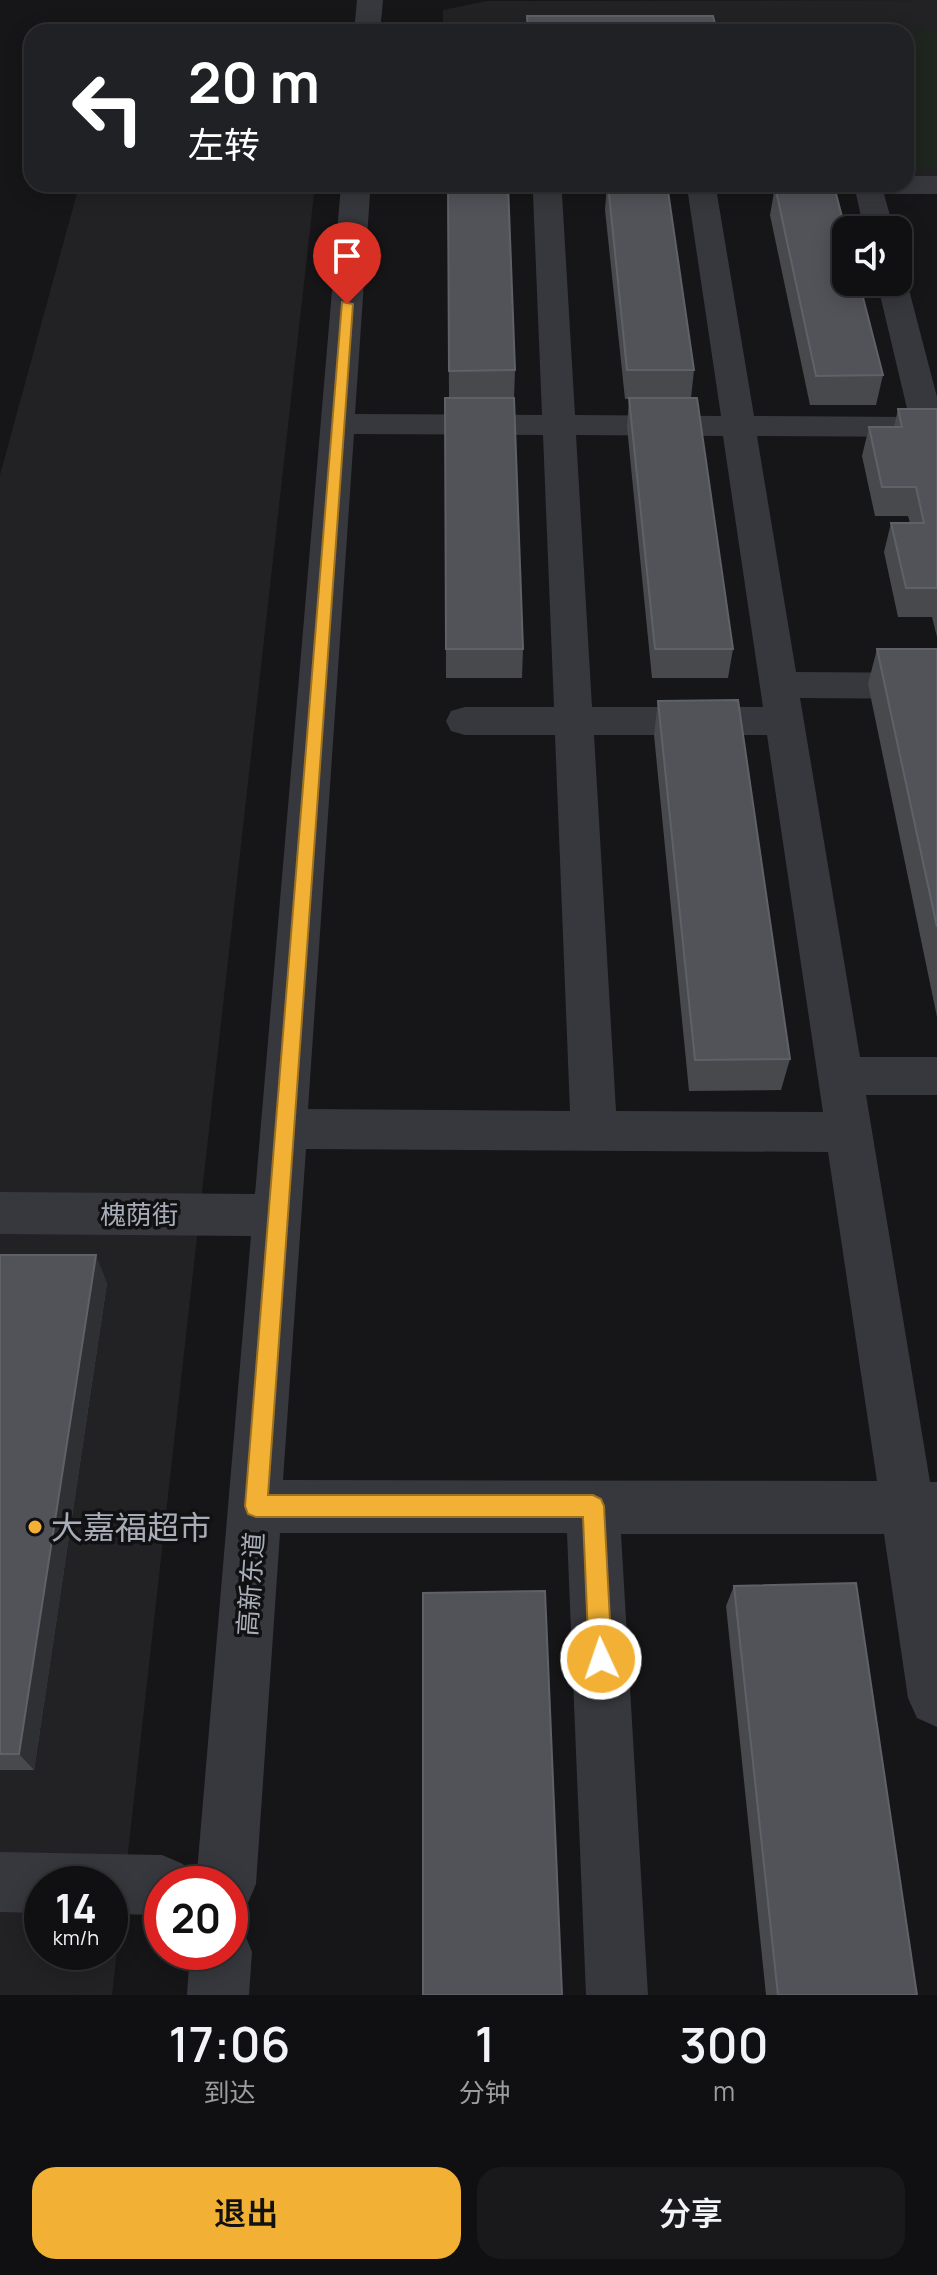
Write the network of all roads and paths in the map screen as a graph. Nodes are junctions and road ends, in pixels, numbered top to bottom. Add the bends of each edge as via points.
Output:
1 (370, 0) edge
2 (368, 24) edge
3 (914, 185) edge
4 (937, 185) edge
5 (355, 192) edge
6 (547, 192) edge
7 (702, 192) edge
8 (870, 192) edge
9 (876, 216) edge
10 (896, 296) edge
11 (338, 424) junction
12 (560, 424) junction
13 (739, 424) junction
14 (932, 427) edge
15 (937, 686) edge
16 (782, 703) junction
17 (465, 721) dead end
18 (576, 721) junction
19 (840, 1076) junction
20 (937, 1076) edge
21 (283, 1129) junction
22 (594, 1131) junction
23 (849, 1132) junction
24 (0, 1213) edge
25 (278, 1215) junction
26 (256, 1506) junction
27 (593, 1506) junction
28 (922, 1508) edge
29 (937, 1698) edge
30 (227, 1866) edge
31 (0, 1882) edge
32 (144, 1885) edge
33 (220, 1970) edge
34 (218, 1995) edge
35 (617, 1995) edge

1 - 2 street
3 - 4 street
5 - 11 street, 高新东道
6 - 12 street
7 - 13 street
8 - 9 street
10 - 14 street
11 - 12 street
11 - 21 street, 高新东道
12 - 13 street
12 - 18 street
13 - 14 street
13 - 16 street
15 - 16 street
16 - 18 street
16 - 19 street
17 - 18 street
18 - 22 street
19 - 20 street
19 - 23 street
21 - 22 street
21 - 25 street, 高新东道
22 - 23 street
23 - 28 street
24 - 25 street, 槐荫街
25 - 26 street, 高新东道
26 - 27 street
26 - 30 street, 高新东道
27 - 28 street
27 - 35 street
28 - 29 street
31 - 32 street
33 - 34 street

